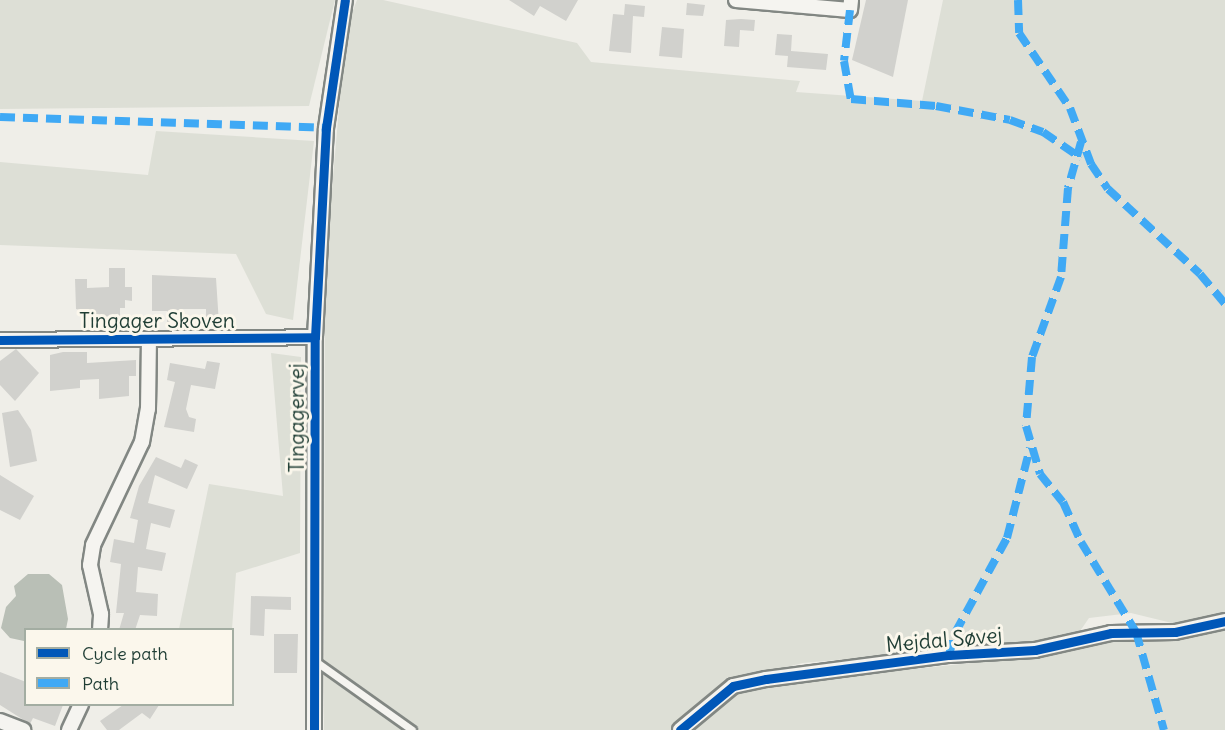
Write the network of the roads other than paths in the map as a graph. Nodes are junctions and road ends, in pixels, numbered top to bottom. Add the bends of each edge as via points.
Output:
1 (345, 0) edge
2 (736, 0) edge
3 (851, 0) edge
4 (315, 337) junction
5 (149, 339) junction
6 (0, 340) edge
7 (1225, 621) edge
8 (100, 628) edge
9 (315, 661) junction
10 (81, 706) edge
11 (0, 721) edge
12 (23, 730) edge
13 (69, 730) edge
14 (314, 730) edge
15 (412, 730) edge
16 (681, 730) edge

1 - 4 street, Tingagervej via 326,128
2 - 3 street via 850,10
4 - 5 street, Tingager Skoven
4 - 9 street, Tingagervej
5 - 6 street, Tingager Skoven
5 - 8 street via 148,409 142,442 93,545 90,565 101,614
7 - 16 street, Mejdal Søvej via 1175,632 1111,633 1035,651 949,655 766,679 734,686
9 - 14 street, Tingagervej
9 - 15 lane
10 - 13 street
11 - 12 street

